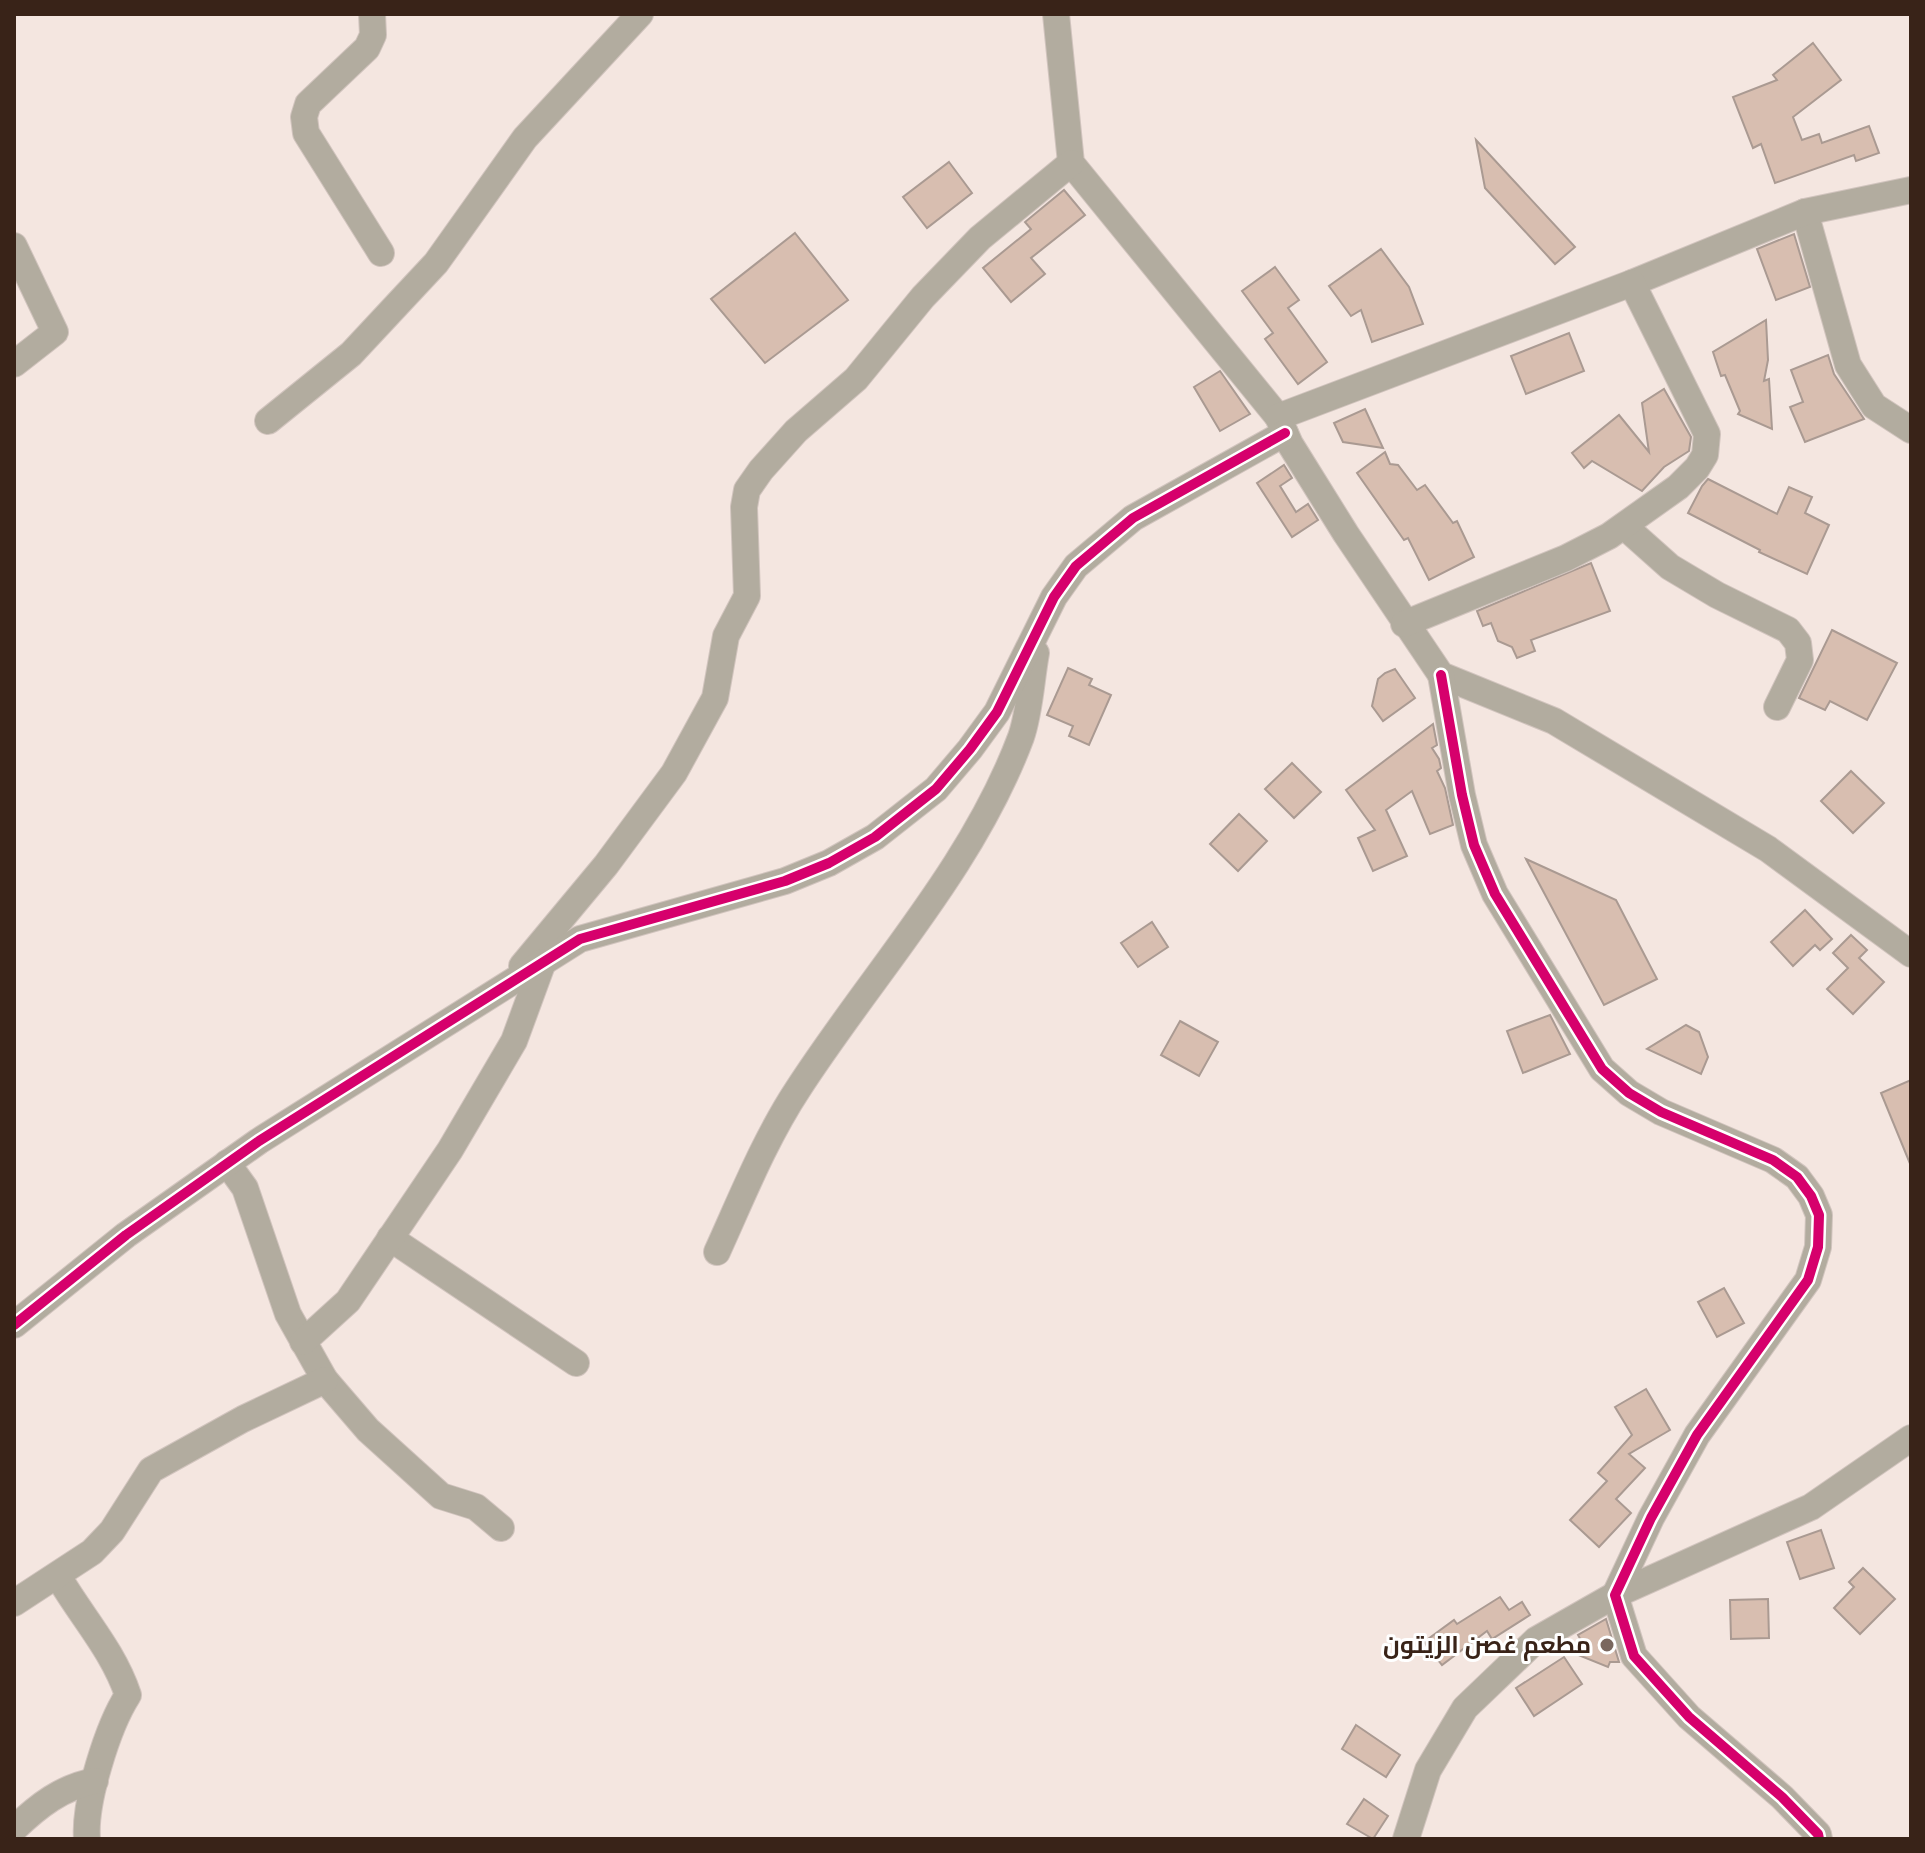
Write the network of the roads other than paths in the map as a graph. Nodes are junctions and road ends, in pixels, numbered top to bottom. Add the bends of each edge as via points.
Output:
1 (372, 14) edge
2 (640, 14) edge
3 (1056, 14) edge
4 (1071, 163) junction
5 (1911, 190) edge
6 (1805, 212) junction
7 (14, 246) edge
8 (381, 253) dead end
9 (1632, 283) junction
10 (14, 364) edge
11 (268, 421) dead end
12 (1281, 425) junction
13 (1911, 430) edge
14 (1624, 526) junction
15 (1041, 622) junction
16 (1404, 624) junction
17 (1441, 675) junction
18 (1777, 707) dead end
19 (1911, 954) edge
20 (543, 962) junction
21 (507, 984) junction
22 (227, 1163) junction
23 (390, 1238) junction
24 (717, 1252) dead end
25 (14, 1325) edge
26 (303, 1342) junction
27 (576, 1363) dead end
28 (325, 1380) junction
29 (1911, 1438) edge
30 (501, 1528) dead end
31 (58, 1576) junction
32 (1615, 1595) junction
33 (14, 1603) edge
34 (95, 1781) junction
35 (14, 1829) edge
36 (87, 1839) edge
37 (1406, 1839) edge
38 (1819, 1839) edge

1 - 8 street via 373,35 367,48 308,104 304,117 306,133
2 - 11 street via 525,138 436,263 351,354
3 - 4 street
4 - 12 street
4 - 21 street via 980,238 856,379 796,431 747,490 747,596 726,636 715,698 674,773
5 - 6 street
6 - 9 street
6 - 13 street via 1848,365 1874,406
7 - 10 street via 55,332
9 - 12 street
9 - 14 street via 1707,434 1705,455 1697,468
12 - 15 street via 1133,518 1076,566
12 - 16 street
14 - 16 street via 1566,558
14 - 18 street via 1670,567 1788,630 1798,643 1800,660
15 - 20 street via 997,712 970,749 936,789 875,837 785,881 580,939
15 - 24 street via 1023,733 997,794 962,856 796,1090
16 - 17 street
17 - 19 street via 1554,721 1768,849
17 - 32 street via 1474,845 1495,894 1602,1069 1661,1112 1773,1160 1797,1177 1819,1215 1818,1247 1808,1280 1697,1435
20 - 21 street
20 - 23 street via 514,1041 483,1097
21 - 22 street
22 - 25 street
22 - 26 street via 245,1188 288,1314
23 - 26 street via 348,1301
23 - 27 street
26 - 28 street
28 - 30 street via 368,1430 441,1496 476,1507
28 - 31 street via 151,1470 112,1531
29 - 32 street via 1811,1507
31 - 33 street
31 - 34 street via 107,1649 128,1695
32 - 37 street via 1536,1640 1465,1708 1428,1770
32 - 38 street via 1634,1656 1689,1717 1782,1797
34 - 35 street via 75,1785 39,1806
34 - 36 street

